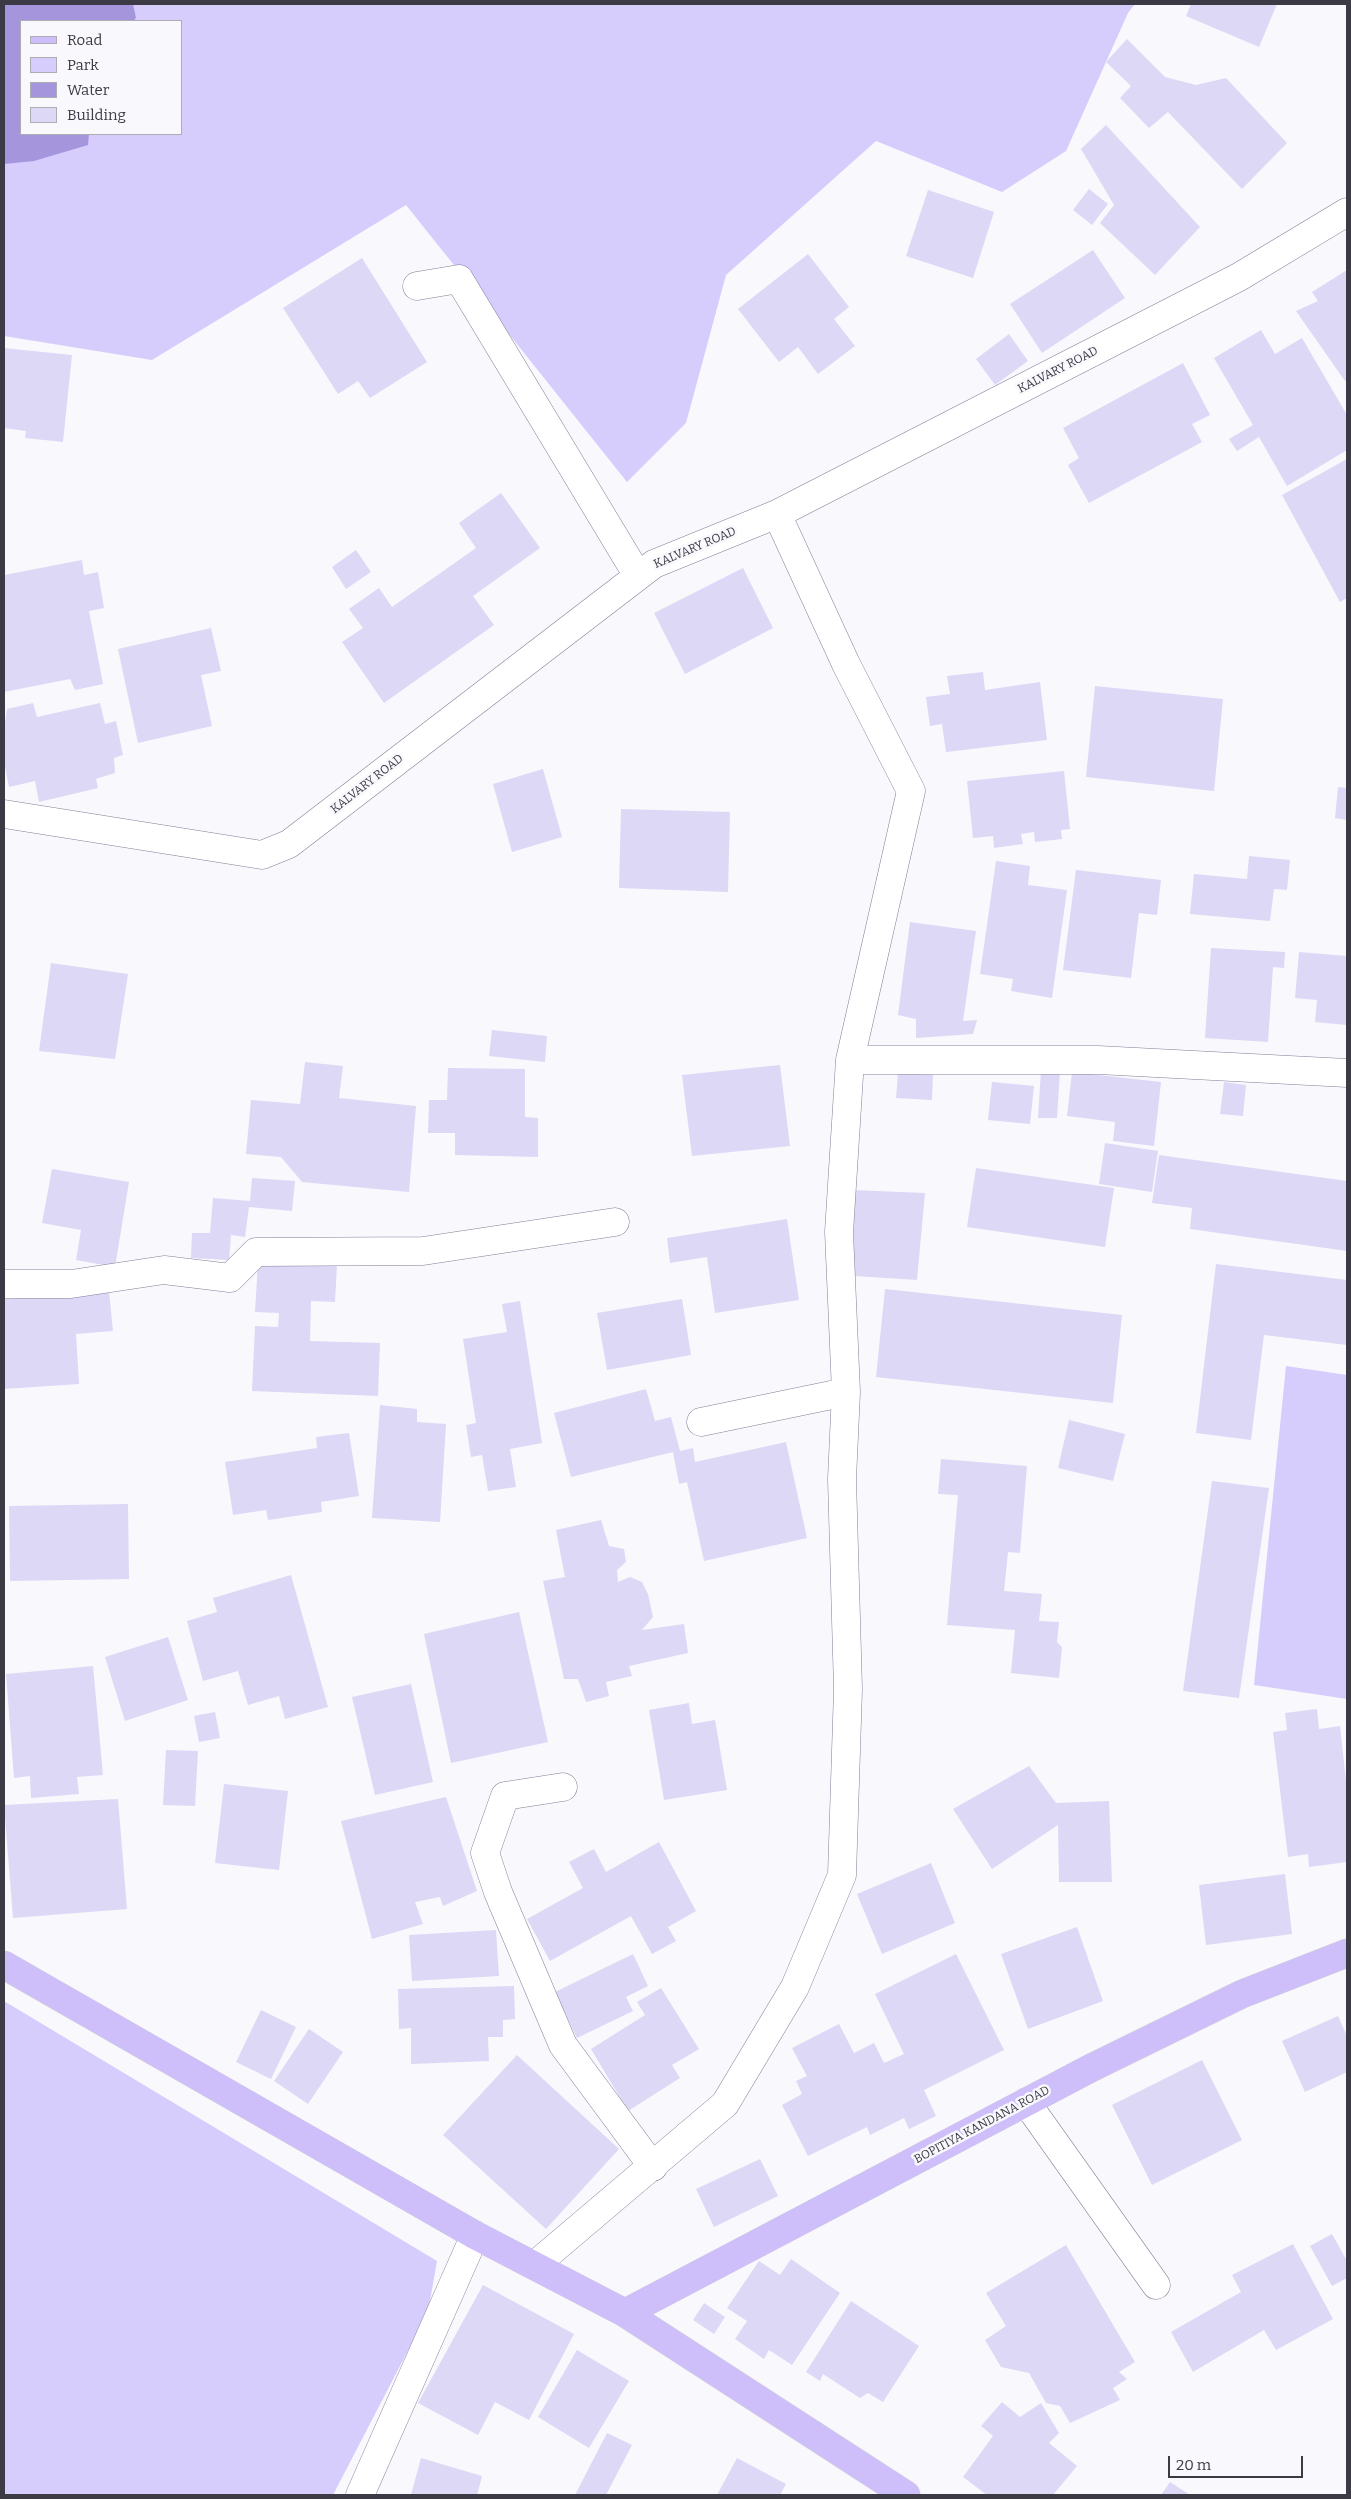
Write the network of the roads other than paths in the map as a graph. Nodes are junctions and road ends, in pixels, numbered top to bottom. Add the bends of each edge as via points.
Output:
1 (1347, 212) edge
2 (417, 286) dead end
3 (777, 514) junction
4 (638, 576) junction
5 (4, 814) edge
6 (850, 1060) junction
7 (1347, 1072) edge
8 (614, 1222) dead end
9 (4, 1284) edge
10 (846, 1392) junction
11 (701, 1422) dead end
12 (563, 1787) dead end
13 (1347, 1953) edge
14 (4, 1965) edge
15 (1026, 2102) junction
16 (653, 2167) junction
17 (475, 2235) junction
18 (534, 2265) junction
19 (1156, 2285) dead end
20 (625, 2313) junction
21 (900, 2494) edge
22 (360, 2495) edge

1 - 3 street, KALVARY ROAD via 1238,277
2 - 4 street via 459,279
3 - 4 street, KALVARY ROAD via 654,564
3 - 6 street via 846,664 911,791
4 - 5 street, KALVARY ROAD via 289,844 262,855
6 - 7 street via 1098,1060
6 - 10 street via 839,1232
8 - 9 street via 423,1251 256,1252 230,1278 164,1270 71,1284
10 - 11 street
10 - 16 street via 842,1480 848,1689 842,1875 795,1987 724,2104
12 - 16 street via 505,1796 485,1853 498,1892 563,2045
13 - 15 main road, BOPITIYA KANDANA ROAD via 1242,1994
14 - 17 main road
15 - 19 street
15 - 20 main road, BOPITIYA KANDANA ROAD
16 - 18 street
17 - 18 main road
17 - 22 street
18 - 20 main road
20 - 21 main road

